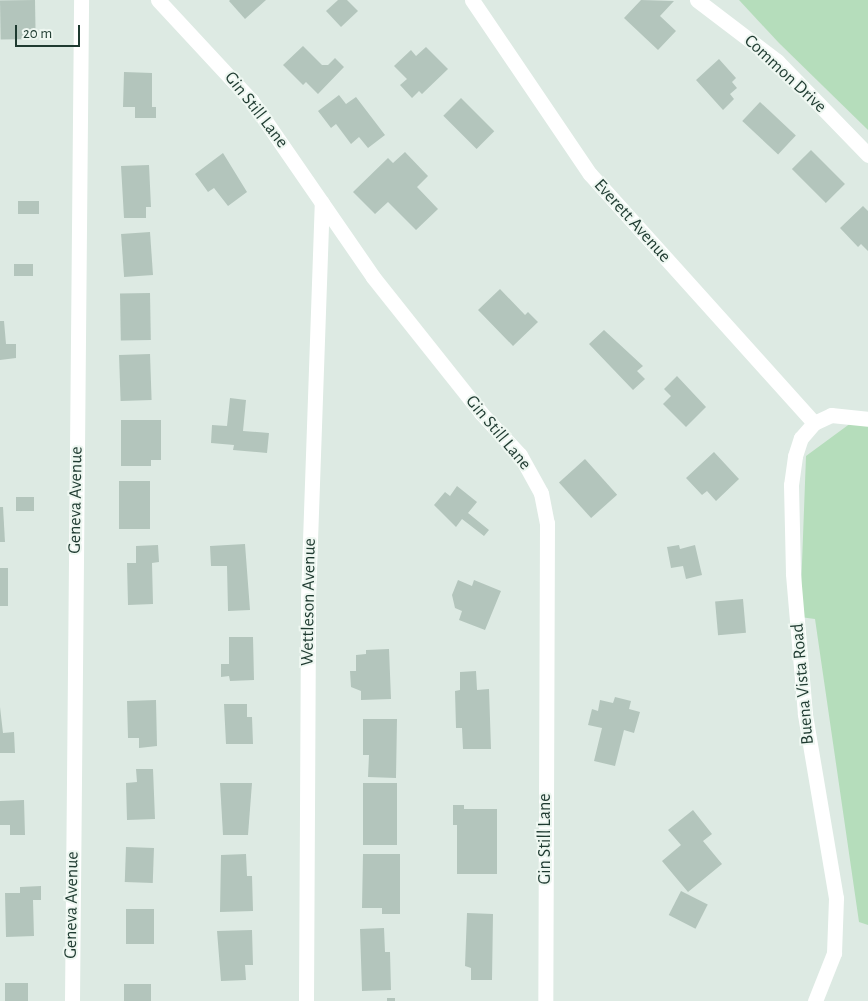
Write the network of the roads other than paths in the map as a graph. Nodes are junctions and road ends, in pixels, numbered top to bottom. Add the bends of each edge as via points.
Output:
1 (81, 0) edge
2 (158, 0) edge
3 (472, 0) edge
4 (697, 0) edge
5 (868, 155) edge
6 (322, 202) junction
7 (868, 419) edge
8 (814, 423) junction
9 (72, 1001) edge
10 (306, 1001) edge
11 (545, 1001) edge
12 (815, 1001) edge

1 - 9 street, Geneva Avenue
2 - 6 street, Gin Still Lane via 251,100
3 - 8 street, Everett Avenue via 590,174
4 - 5 street, Common Drive via 777,61
6 - 10 street, Wettleson Avenue via 308,598
6 - 11 street, Gin Still Lane via 373,277 481,413 520,455 541,494 546,523
7 - 8 street via 831,415
8 - 12 street, Buena Vista Road via 801,438 795,456 792,485 793,573 805,714 836,898 834,953

